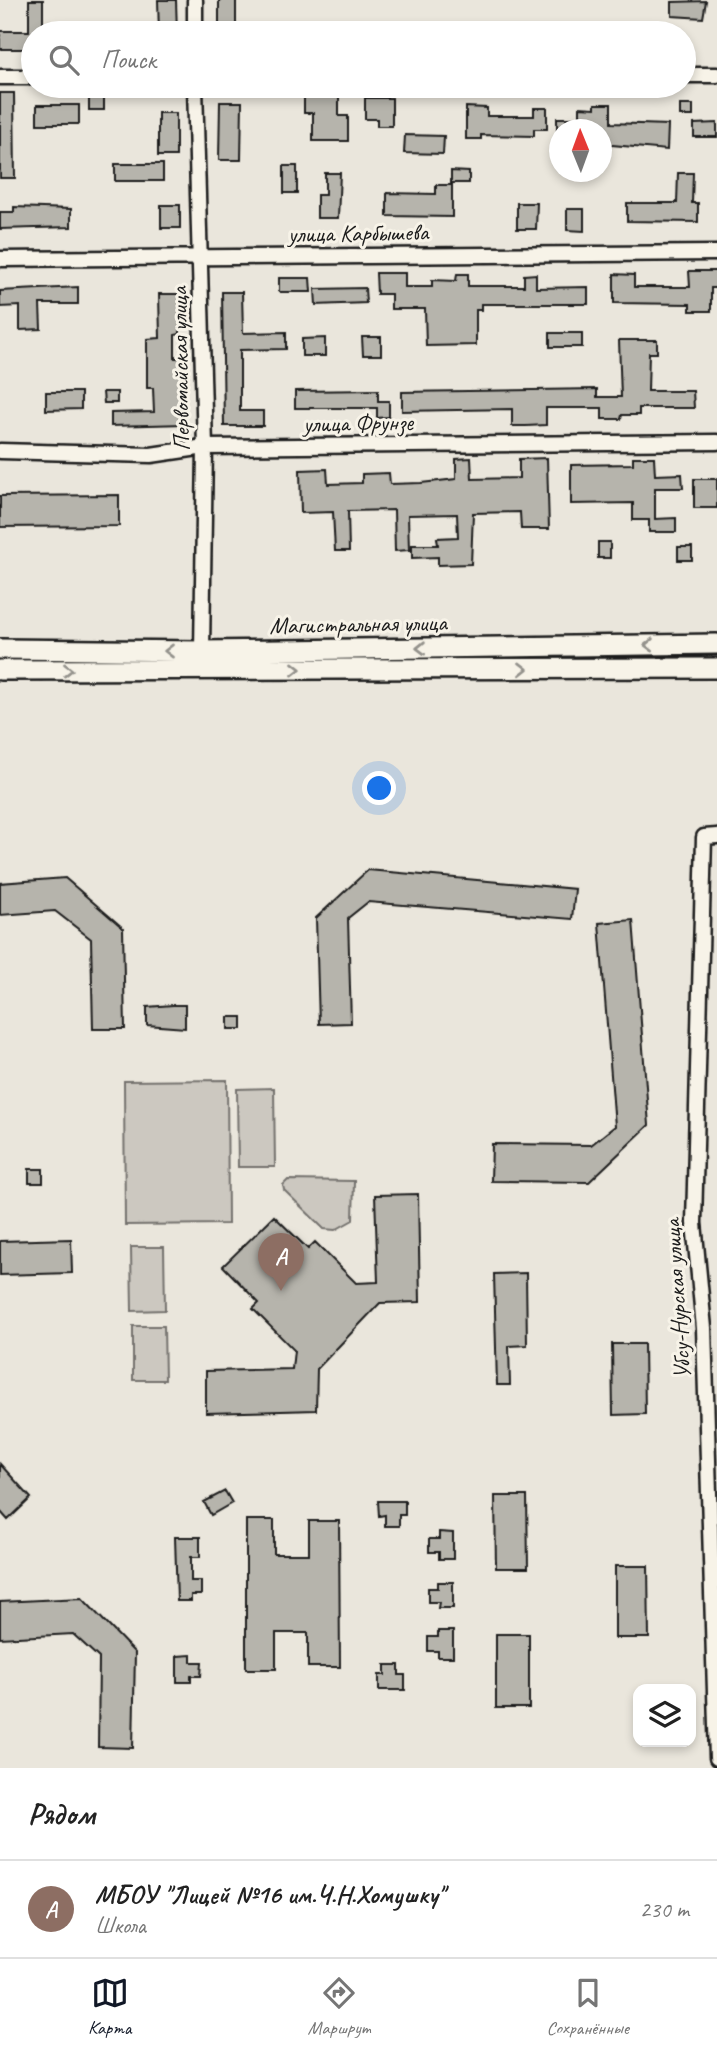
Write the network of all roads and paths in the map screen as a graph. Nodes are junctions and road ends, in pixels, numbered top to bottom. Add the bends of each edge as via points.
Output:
1 (195, 0) edge
2 (195, 21) edge
3 (696, 75) edge
4 (717, 75) edge
5 (0, 77) edge
6 (21, 77) edge
7 (195, 98) edge
8 (717, 253) edge
9 (201, 258) junction
10 (0, 259) edge
11 (717, 442) edge
12 (205, 447) junction
13 (0, 451) edge
14 (717, 644) edge
15 (0, 649) edge
16 (202, 651) junction
17 (717, 668) edge
18 (0, 670) edge
19 (711, 837) edge
20 (717, 1758) edge

1 - 2 street
3 - 4 street
5 - 6 street
7 - 9 street, Первомайская улица
8 - 9 street, улица Карбышева
9 - 10 street, улица Карбышева
9 - 12 street, Первомайская улица
11 - 12 street, улица Фрунзе
12 - 13 street, улица Фрунзе via 151,455
12 - 16 street, Первомайская улица
14 -> 16 main road, Магистральная улица
16 -> 15 main road, Магистральная улица
18 -> 17 main road, Магистральная улица
19 - 20 street, Убсу-Нурская улица via 694,1223 704,1328

